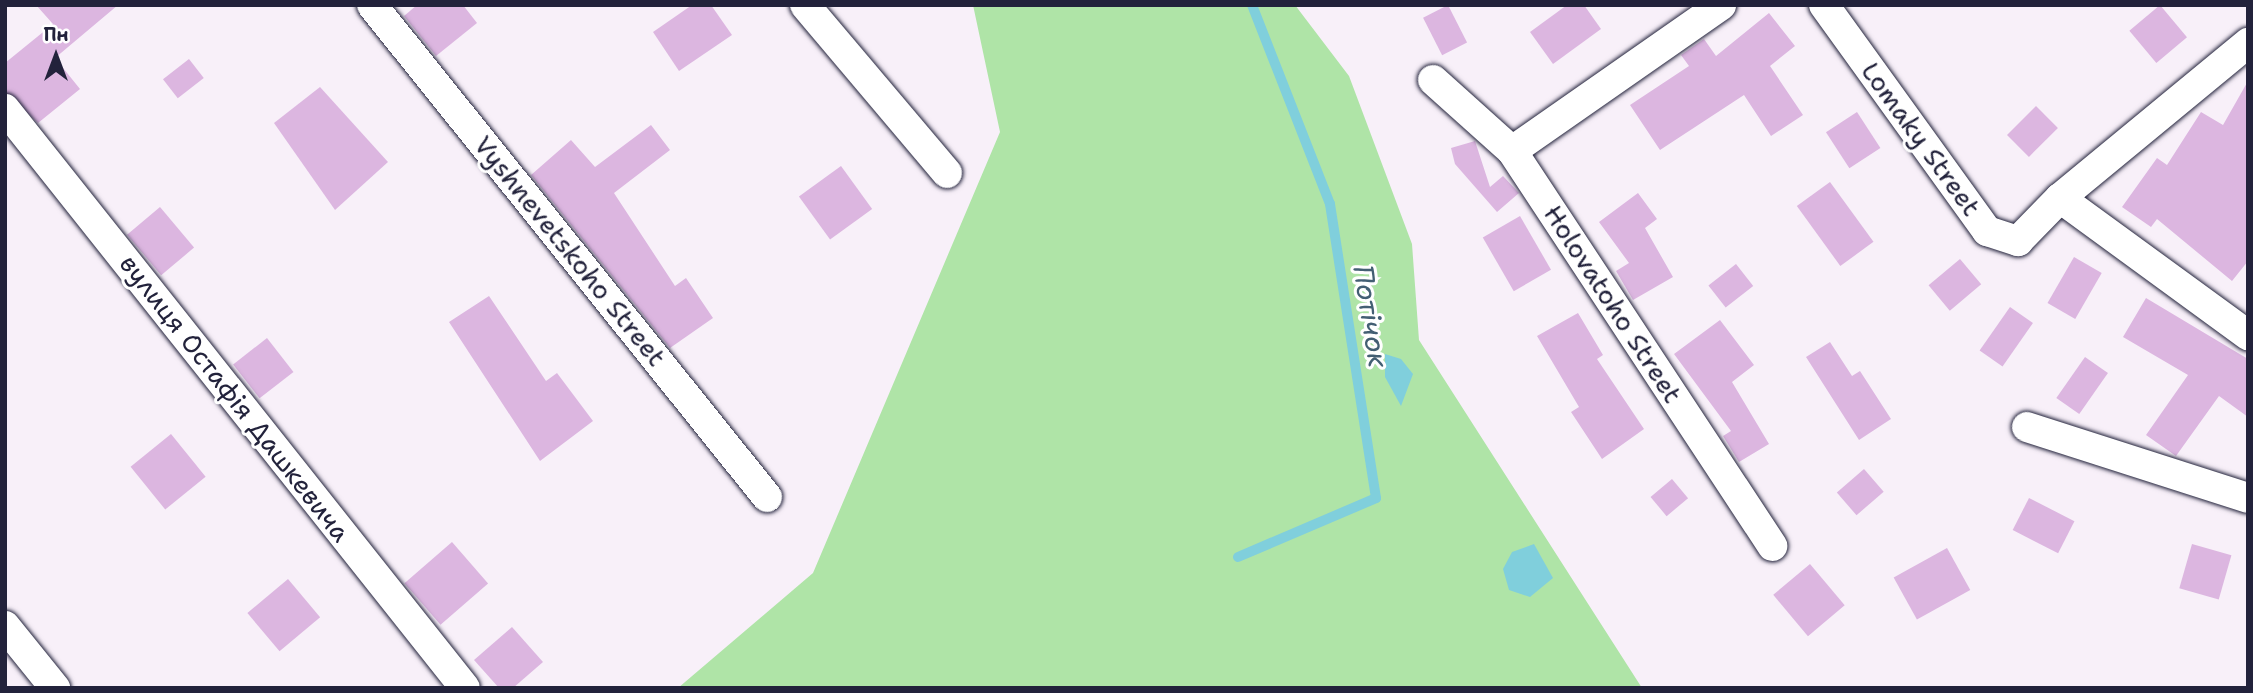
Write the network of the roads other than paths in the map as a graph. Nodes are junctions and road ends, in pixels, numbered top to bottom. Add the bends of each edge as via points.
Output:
1 (372, 5) edge
2 (805, 5) edge
3 (1721, 5) edge
4 (1824, 5) edge
5 (2248, 43) edge
6 (1433, 80) dead end
7 (5, 108) edge
8 (1512, 151) junction
9 (947, 173) dead end
10 (2060, 198) junction
11 (2248, 335) edge
12 (2027, 427) dead end
13 (767, 497) dead end
14 (2248, 498) edge
15 (1772, 546) dead end
16 (5, 626) edge
17 (55, 688) edge
18 (465, 688) edge

1 - 13 street, Vyshnevetskoho Street
2 - 9 street
3 - 8 street
4 - 10 street, Lomaky Street via 1987,230 2018,241
5 - 10 street
6 - 8 street, Holovatoho Street
7 - 18 street, вулиця Остафія Дашкевича
8 - 15 street, Holovatoho Street
10 - 11 street
12 - 14 street
16 - 17 street

